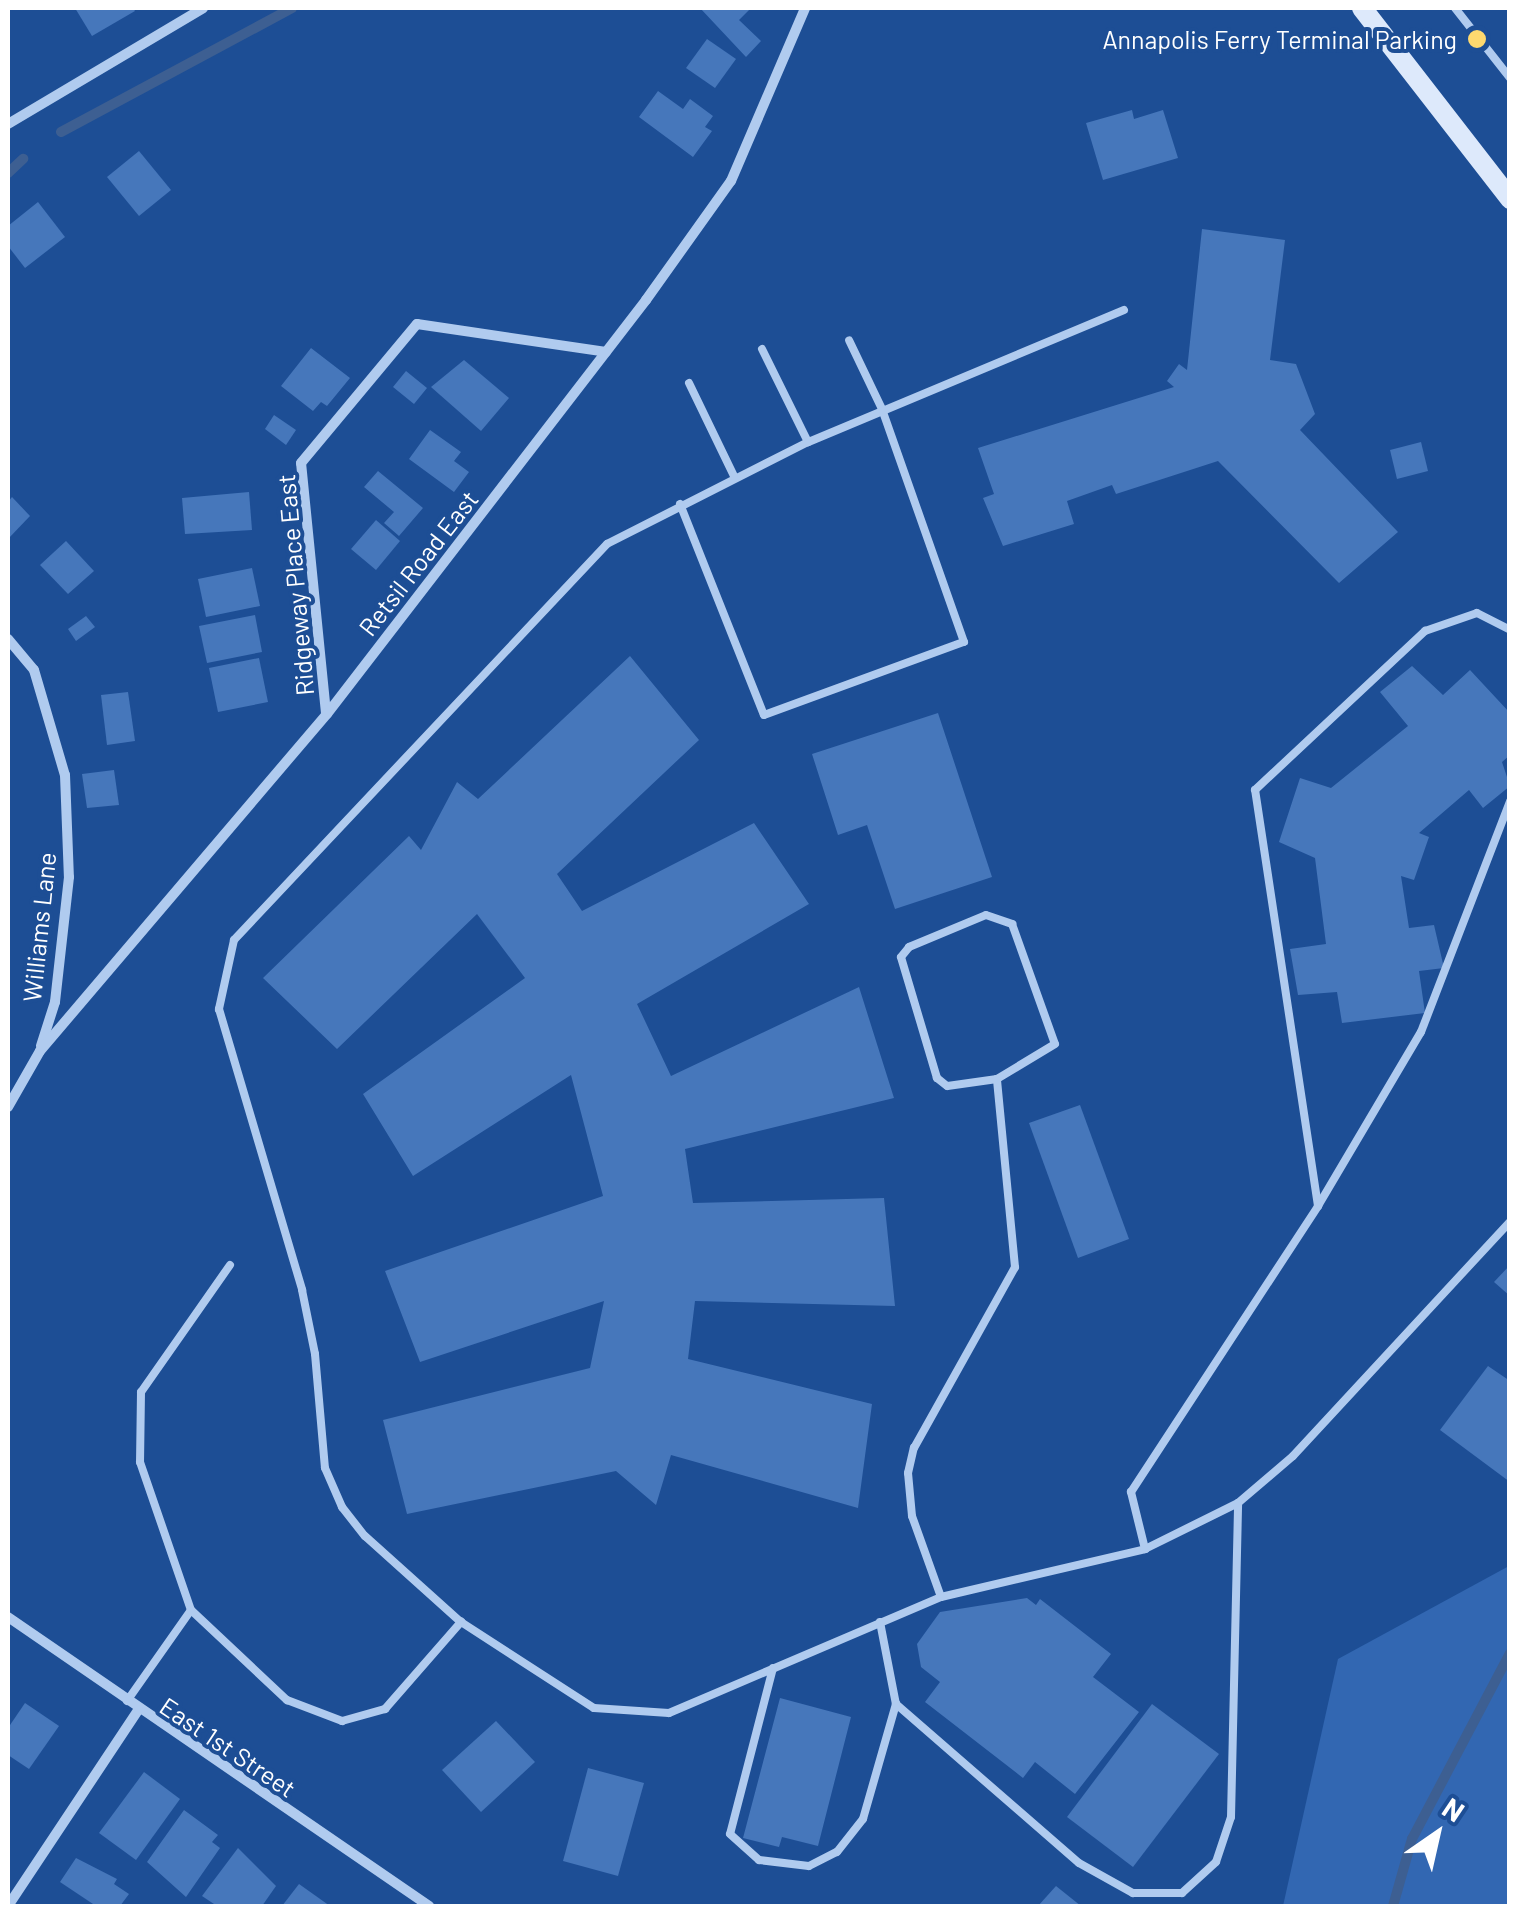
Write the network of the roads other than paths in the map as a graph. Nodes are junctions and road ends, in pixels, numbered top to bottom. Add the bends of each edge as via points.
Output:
1 (203, 8) edge
2 (805, 8) edge
3 (1362, 8) edge
4 (1455, 8) edge
5 (1510, 78) edge
6 (8, 124) edge
7 (1510, 199) edge
8 (1124, 310) dead end
9 (849, 340) dead end
10 (762, 348) dead end
11 (606, 352) junction
12 (689, 383) dead end
13 (882, 410) junction
14 (808, 442) junction
15 (734, 476) junction
16 (680, 504) junction
17 (1510, 630) edge
18 (8, 639) edge
19 (326, 714) junction
20 (1510, 801) edge
21 (40, 1051) junction
22 (997, 1079) junction
23 (8, 1107) edge
24 (1318, 1206) junction
25 (1510, 1222) edge
26 (230, 1264) dead end
27 (1238, 1503) junction
28 (1146, 1550) junction
29 (940, 1597) junction
30 (190, 1610) junction
31 (8, 1617) edge
32 (461, 1622) junction
33 (880, 1622) junction
34 (772, 1668) junction
35 (126, 1701) junction
36 (896, 1704) junction
37 (138, 1710) junction
38 (8, 1906) edge
39 (428, 1906) edge

1 - 6 street
2 - 11 street, Retsil Road East via 731,182
3 - 7 main road
4 - 5 lane
8 - 13 lane
9 - 13 lane
10 - 14 lane
11 - 19 street, Retsil Road East
11 - 19 street, Ridgeway Place East via 417,324 301,463
12 - 15 lane
13 - 14 lane
13 - 16 lane via 964,642 764,715
14 - 15 lane
15 - 16 lane
16 - 32 lane via 606,544 234,940 219,1009 302,1290 326,1468 342,1507 365,1536
17 - 24 lane via 1476,613 1425,631 1255,790
18 - 21 street, Williams Lane via 34,670 66,776 69,877 55,1002
19 - 21 street, Retsil Road East
20 - 24 lane via 1422,1032
21 - 23 street, Retsil Road East
22 - 22 lane via 960,1087 938,1078 900,967 909,947 986,916 1012,924 1054,1036 1049,1053
22 - 29 lane via 1015,1268 914,1448 908,1474 912,1516
24 - 28 lane via 1131,1492
25 - 27 lane via 1293,1456
26 - 30 lane via 141,1392 140,1462
27 - 28 lane
27 - 36 lane via 1232,1817 1216,1862 1182,1893 1133,1894 1078,1863
28 - 29 lane
29 - 33 lane
30 - 32 lane via 287,1700 342,1721 385,1710
30 - 35 lane
31 - 35 street, East 1st Street
32 - 34 lane via 594,1708 669,1712
33 - 34 lane
33 - 36 lane
34 - 36 lane via 730,1834 759,1860 809,1866 836,1852 863,1819
35 - 37 street, East 1st Street
37 - 38 street
37 - 39 street, East 1st Street

